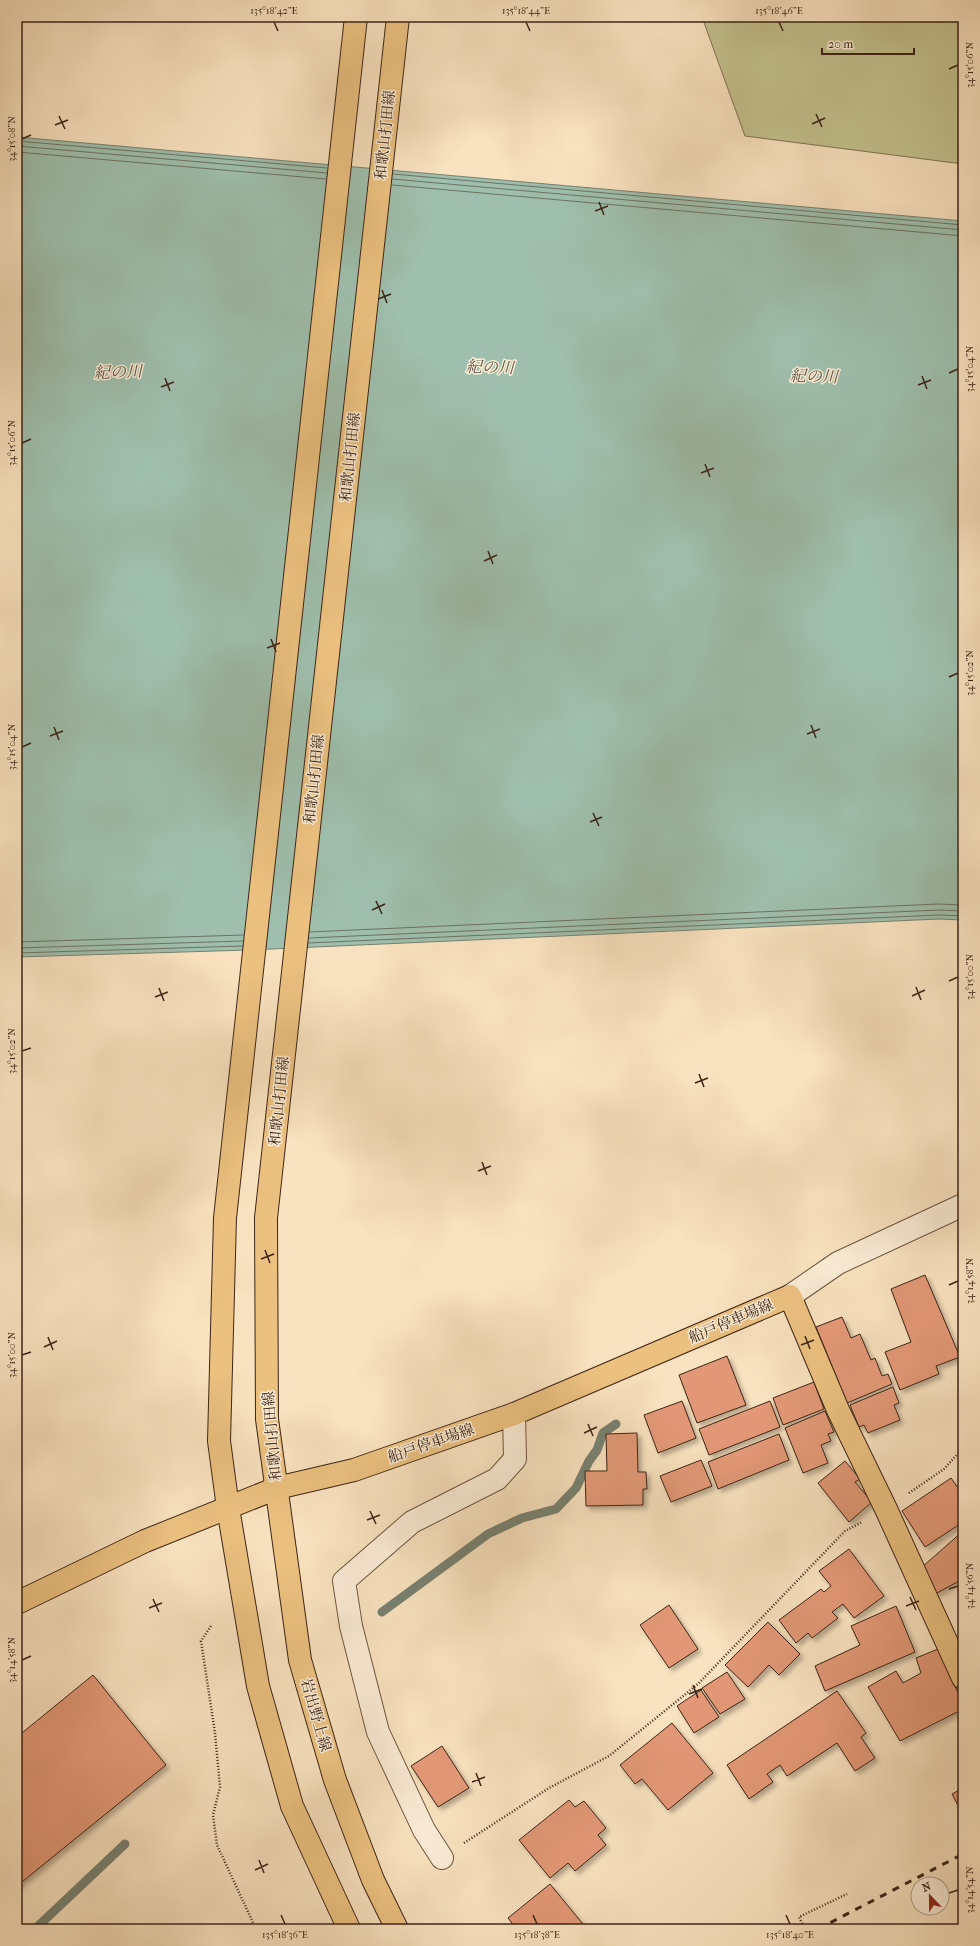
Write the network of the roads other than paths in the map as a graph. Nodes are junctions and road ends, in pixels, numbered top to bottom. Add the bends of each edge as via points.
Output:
1 (356, 17) edge
2 (398, 17) edge
3 (963, 1205) edge
4 (790, 1296) junction
5 (514, 1414) junction
6 (277, 1488) junction
7 (228, 1508) junction
8 (17, 1603) edge
9 (963, 1678) edge
10 (442, 1858) road end
11 (349, 1929) edge
12 (397, 1929) edge

1 - 7 main road via 225,1218 220,1441
2 - 6 main road, 和歌山打田線 via 266,1218 267,1419
3 - 4 street via 838,1263
4 - 5 main road, 船戸停車場線
4 - 9 main road, 船戸停車場線 via 838,1410
5 - 6 main road, 船戸停車場線 via 354,1470
5 - 10 street via 515,1459 497,1479 412,1522 344,1581 351,1626 378,1732 424,1830
6 - 7 main road, 和歌山打田線
6 - 12 main road, 岩出野上線 via 300,1660 335,1780 373,1880
7 - 8 main road, 和歌山打田線 via 145,1541
7 - 11 main road via 258,1686 292,1806

